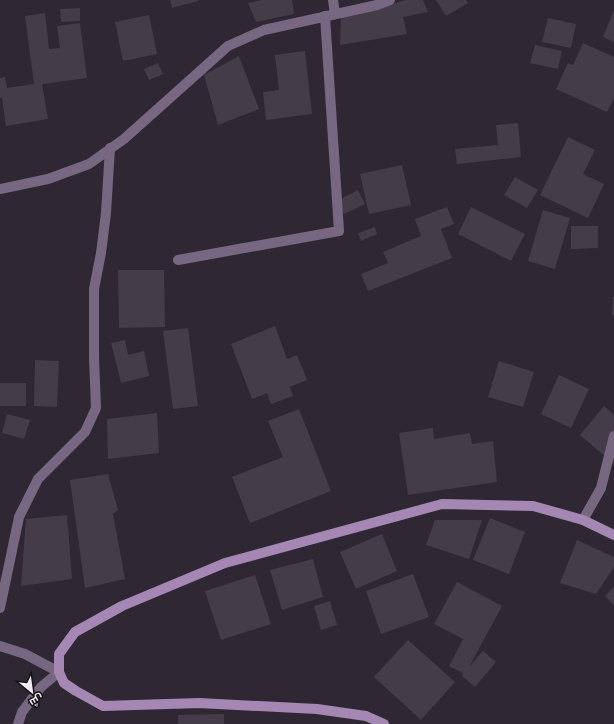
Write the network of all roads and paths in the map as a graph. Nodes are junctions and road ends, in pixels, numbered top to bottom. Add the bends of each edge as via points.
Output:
1 (332, 0) edge
2 (390, 0) edge
3 (330, 15) junction
4 (110, 148) junction
5 (0, 189) edge
6 (178, 260) dead end
7 (614, 436) edge
8 (582, 520) junction
9 (614, 535) edge
10 (0, 608) edge
11 (0, 646) edge
12 (59, 672) junction
13 (18, 724) edge
14 (384, 724) edge

1 - 3 street
2 - 3 street
3 - 4 street via 264,30 228,46
3 - 6 street via 339,230
4 - 5 street via 89,164 48,178
4 - 10 street via 101,254 94,290 96,408 85,432 38,479 19,517
7 - 8 street via 601,488
8 - 9 main road
8 - 12 main road via 533,506 442,504 225,563 122,606 76,632 59,654
11 - 12 street via 25,654
12 - 13 street via 41,687 22,712
12 - 14 main road via 64,683 103,706 199,702 309,709 366,716

